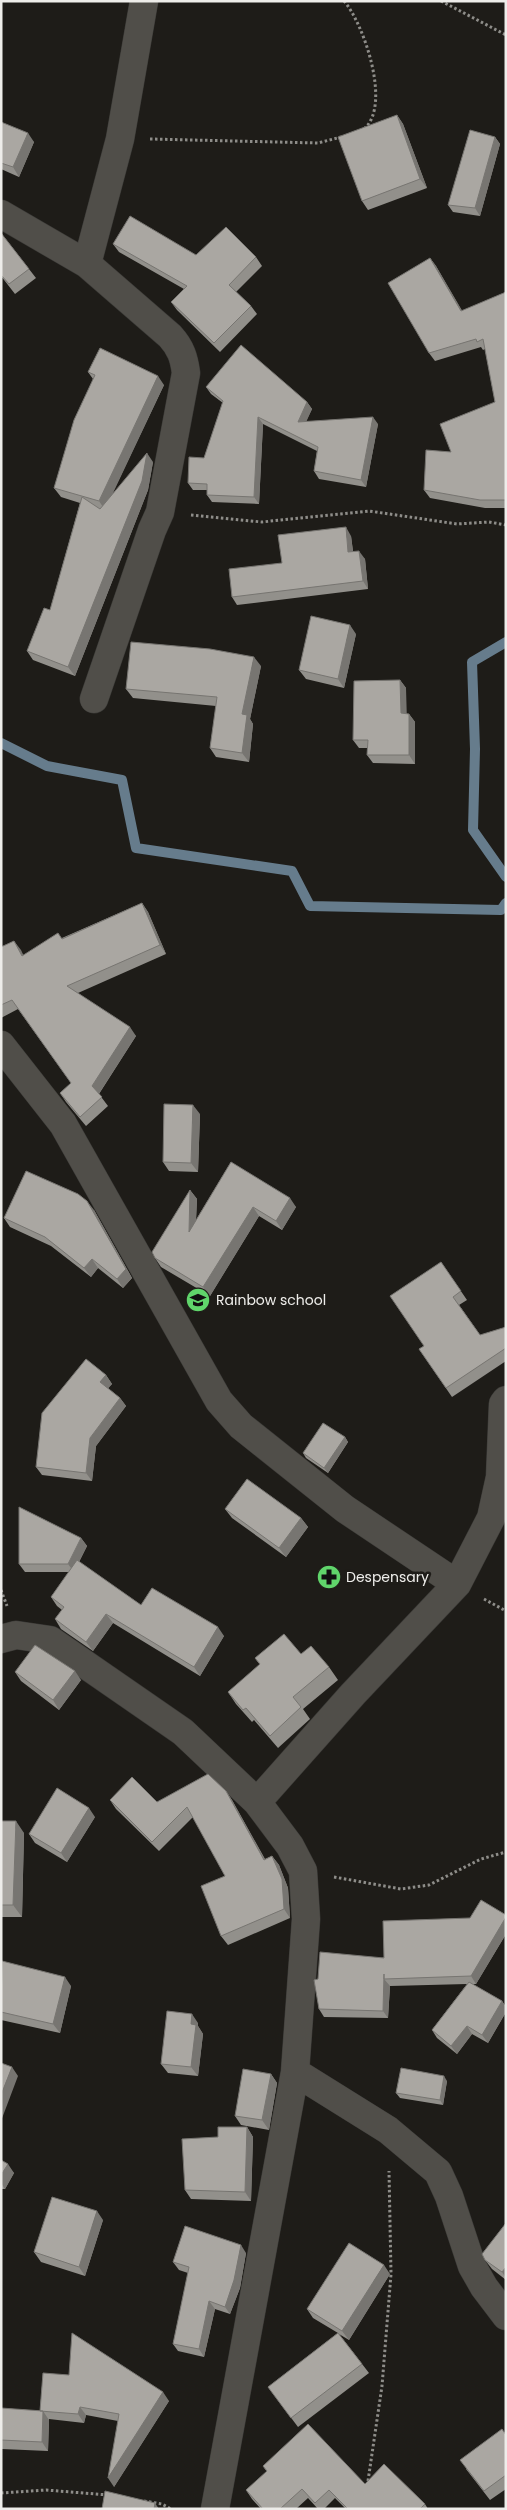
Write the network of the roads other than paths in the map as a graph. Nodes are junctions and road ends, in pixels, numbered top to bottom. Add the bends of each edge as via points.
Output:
1 (144, 1) edge
2 (1, 214) edge
3 (87, 264) junction
4 (94, 700) dead end
5 (1, 1045) edge
6 (506, 1400) edge
7 (457, 1584) junction
8 (1, 1639) edge
9 (257, 1802) junction
10 (294, 2072) junction
11 (506, 2316) edge
12 (215, 2509) edge

1 - 3 street via 120,139
2 - 3 street
3 - 4 street via 170,336 179,346 186,373 160,512
5 - 7 street via 63,1124 219,1401 241,1426 344,1509
6 - 7 street via 503,1404 500,1476 490,1518
7 - 9 street
8 - 9 street via 16,1635 50,1640 183,1732
9 - 10 street via 290,1846 304,1871 306,1919
10 - 11 street via 388,2130 438,2172 472,2266
10 - 12 street

